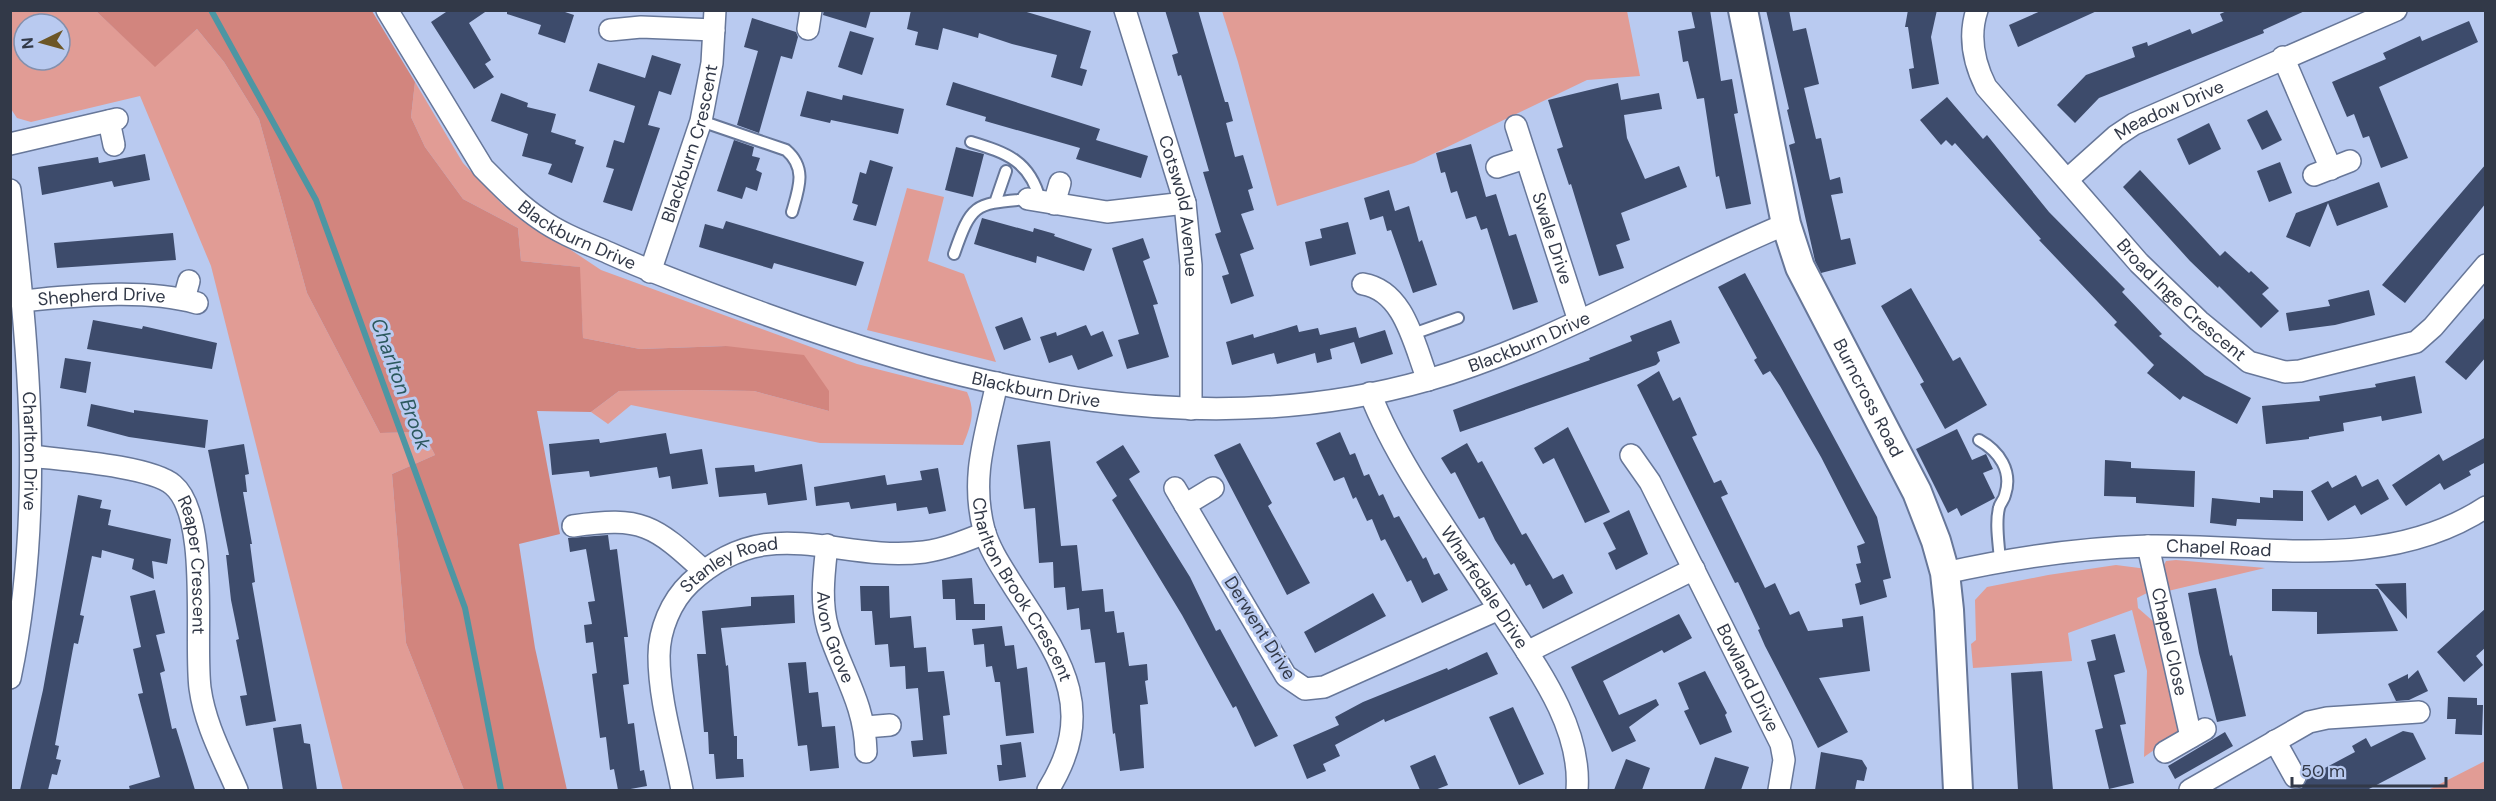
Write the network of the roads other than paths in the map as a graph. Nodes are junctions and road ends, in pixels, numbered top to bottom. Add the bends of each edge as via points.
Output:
1 (387, 10) edge
2 (1125, 10) edge
3 (1743, 10) edge
4 (1977, 10) edge
5 (2396, 10) edge
6 (715, 20) edge
7 (610, 30) dead end
8 (2283, 57) junction
9 (701, 121) junction
10 (1516, 126) dead end
11 (971, 141) dead end
12 (10, 144) edge
13 (114, 145) dead end
14 (1525, 158) junction
15 (1497, 167) dead end
16 (2332, 168) dead end
17 (1006, 171) dead end
18 (2068, 179) junction
19 (1060, 183) dead end
20 (10, 189) edge
21 (996, 200) junction
22 (1041, 201) junction
23 (1185, 203) junction
24 (792, 212) dead end
25 (1786, 224) junction
26 (954, 254) dead end
27 (2486, 265) edge
28 (650, 272) junction
29 (1363, 284) dead end
30 (190, 294) dead end
31 (21, 301) junction
32 (1458, 318) dead end
33 (1579, 321) junction
34 (1410, 335) junction
35 (1428, 380) junction
36 (997, 382) junction
37 (1370, 393) junction
38 (1191, 409) junction
39 (1979, 440) dead end
40 (1631, 455) dead end
41 (32, 456) junction
42 (1213, 488) dead end
43 (2486, 507) edge
44 (573, 526) dead end
45 (985, 533) junction
46 (827, 545) junction
47 (2148, 546) junction
48 (2000, 561) junction
49 (1694, 569) junction
50 (704, 571) junction
51 (1945, 573) junction
52 (1499, 609) junction
53 (1527, 652) junction
54 (10, 678) edge
55 (2419, 712) dead end
56 (890, 725) dead end
57 (866, 727) junction
58 (2275, 741) junction
59 (866, 752) dead end
60 (2165, 752) dead end
61 (2295, 777) dead end
62 (1055, 788) edge
63 (237, 790) edge
64 (682, 790) edge
65 (1577, 790) edge
66 (1779, 790) edge
67 (1958, 790) edge
68 (2190, 790) edge

1 - 28 street, Blackburn Drive via 483,168 504,190 540,220
2 - 23 street, Cotswold Avenue
3 - 25 main road, Burncross Road
4 - 18 street, Broad Inge Crescent via 1972,41 1977,69 1986,87
5 - 8 street, Meadow Drive
6 - 7 street
6 - 9 street, Blackburn Crescent
8 - 16 street
8 - 18 street, Meadow Drive via 2134,124
9 - 24 lane via 786,150 793,156 800,166 801,182
9 - 28 street, Blackburn Crescent
10 - 14 street, Swale Drive
11 - 22 lane via 1016,160 1035,181
12 - 13 street via 113,120
14 - 15 street
14 - 33 street, Swale Drive
17 - 21 lane
18 - 27 street, Broad Inge Crescent via 2139,263 2199,321 2236,354 2268,369 2300,371 2416,342
19 - 22 street
20 - 31 street, Charlton Drive
21 - 22 lane
21 - 26 lane via 966,219
22 - 23 street via 1107,212
23 - 38 street, Cotswold Avenue via 1191,265
25 - 33 street, Blackburn Drive
25 - 51 main road, Burncross Road via 1809,288 1917,492
28 - 36 street, Blackburn Drive via 866,350
29 - 34 street via 1388,294 1397,304
30 - 31 street, Shepherd Drive
31 - 41 street, Charlton Drive
32 - 34 lane
33 - 35 street, Blackburn Drive
34 - 35 street
35 - 37 street, Blackburn Drive
36 - 38 street, Blackburn Drive via 1109,404
36 - 45 street, Charlton Brook Crescent via 976,492
37 - 38 street, Blackburn Drive via 1266,407
37 - 52 street, Wharfedale Drive via 1390,438
39 - 48 lane via 1989,446 2006,468 2008,482 1998,523
40 - 49 street, Bowland Drive via 1650,482
41 - 54 street, Charlton Drive via 25,598
41 - 63 street, Reaper Crescent via 151,475 172,483 185,496 195,534 200,687 212,736
42 - 52 street, Derwent Drive via 1180,496 1286,676 1305,689 1324,687
43 - 47 street, Chapel Road via 2436,533 2360,549 2317,552
44 - 50 street via 624,522 646,525 668,537
45 - 46 street, Stanley Road via 924,552 896,553
45 - 62 street, Charlton Brook Crescent via 996,559 1046,635 1070,690 1071,739
46 - 50 street, Stanley Road via 784,543 746,548
46 - 57 street, Avon Grove via 824,601 828,628
47 - 48 street, Chapel Road
47 - 60 street, Chapel Close via 2198,733
48 - 51 street, Chapel Road
49 - 53 street
49 - 66 street, Bowland Drive via 1781,744 1784,760
50 - 64 street, Stanley Road via 682,591 669,614 659,654 660,679
51 - 67 main road, Burncross Road
52 - 53 street, Wharfedale Drive
53 - 65 street, Wharfedale Drive via 1570,735 1576,756
55 - 58 street via 2326,718 2309,722
56 - 57 street
57 - 59 street, Avon Grove
58 - 61 street
58 - 68 street

